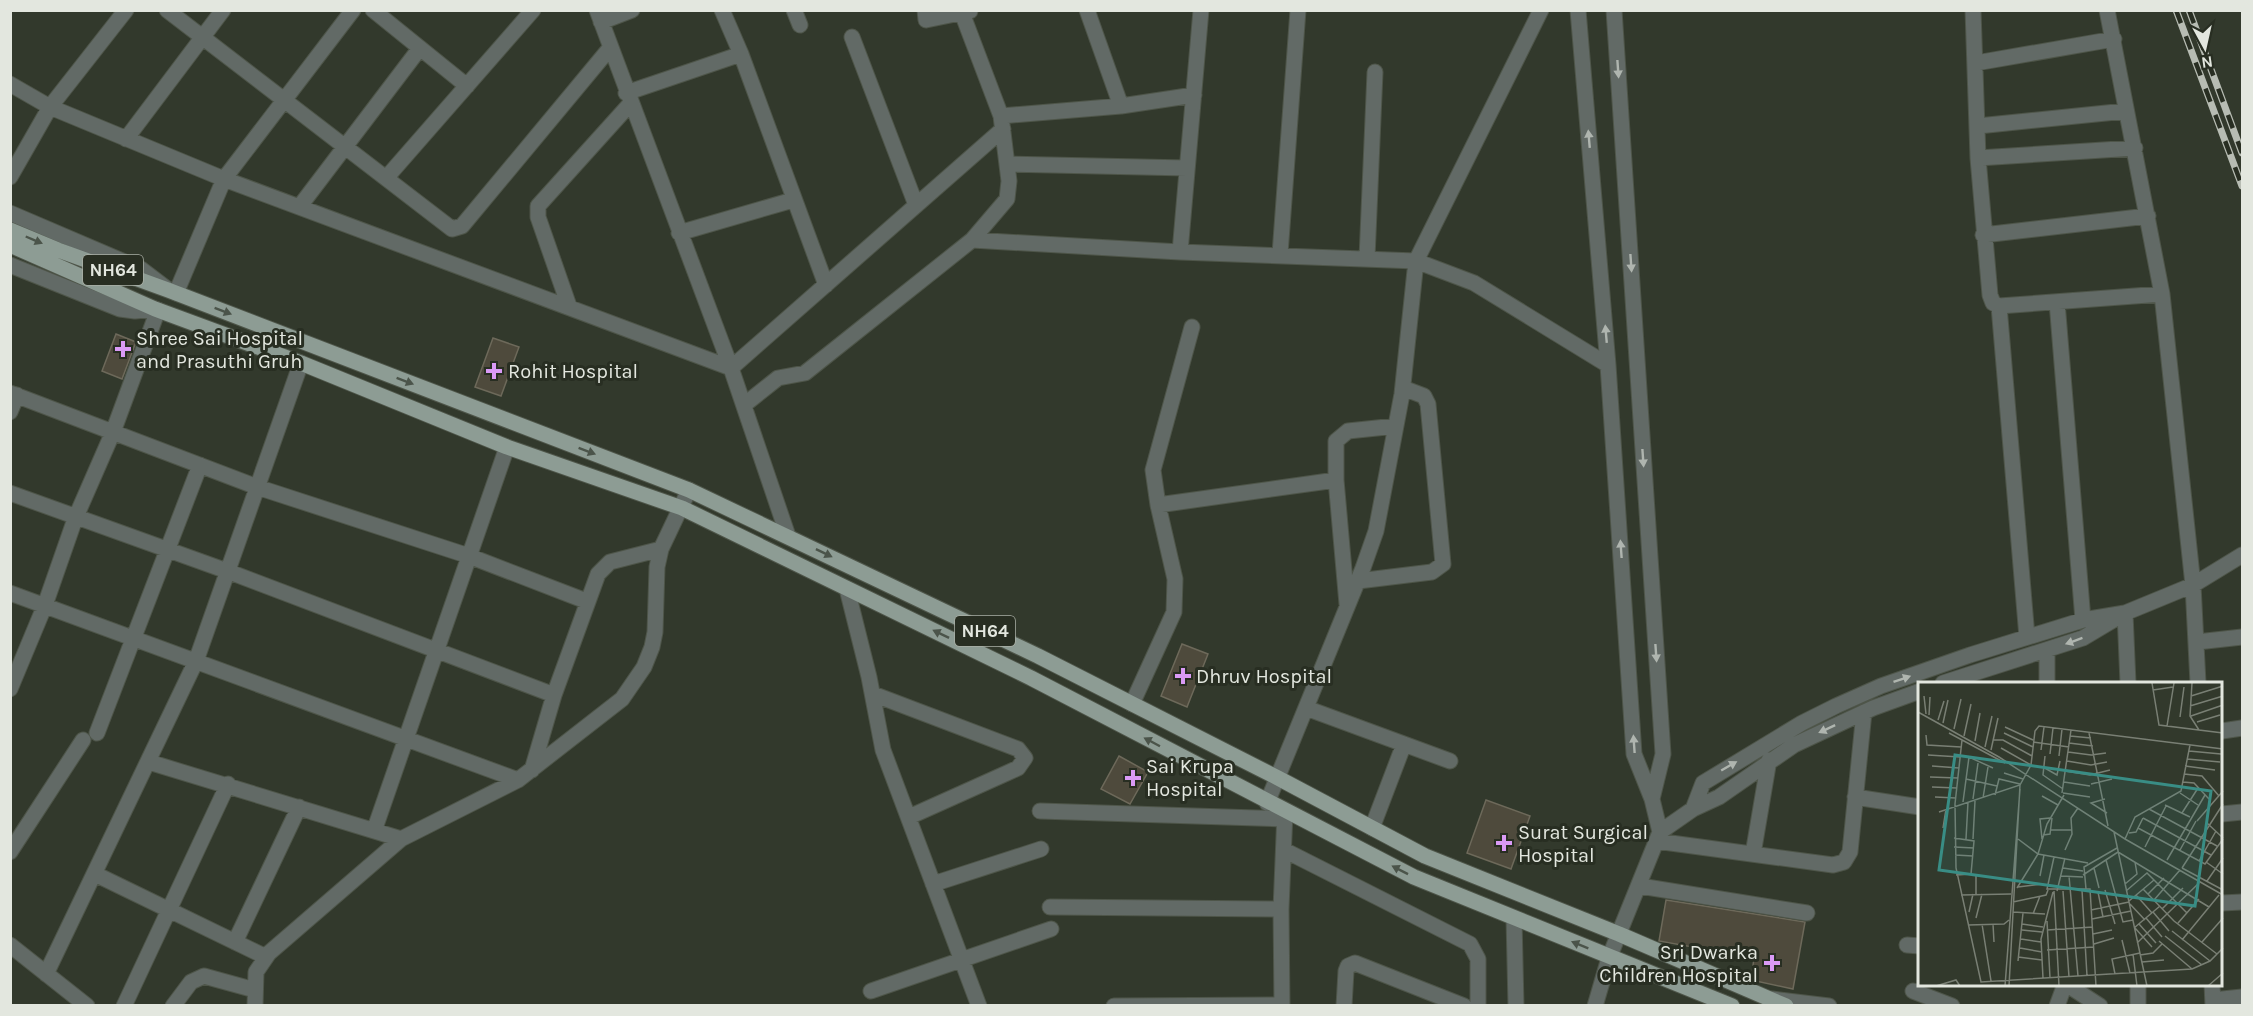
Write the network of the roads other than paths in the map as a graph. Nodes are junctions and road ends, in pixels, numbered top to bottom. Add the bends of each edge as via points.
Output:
1 (126, 10) edge
2 (167, 10) edge
3 (223, 10) edge
4 (353, 10) edge
5 (373, 10) edge
6 (511, 10) edge
7 (632, 10) edge
8 (722, 10) edge
9 (925, 10) edge
10 (1087, 10) edge
11 (1201, 10) edge
12 (1298, 10) edge
13 (1541, 10) edge
14 (1578, 10) edge
15 (1614, 10) edge
16 (1973, 10) edge
17 (2107, 10) edge
18 (966, 12) edge
19 (528, 16) edge
20 (599, 16) edge
21 (202, 37) junction
22 (852, 38) dead end
23 (2114, 39) junction
24 (420, 48) junction
25 (610, 48) junction
26 (741, 54) junction
27 (1976, 63) junction
28 (1375, 72) dead end
29 (10, 84) edge
30 (467, 86) junction
31 (1194, 95) junction
32 (628, 99) junction
33 (285, 100) junction
34 (1121, 106) junction
35 (50, 107) junction
36 (2126, 111) junction
37 (1002, 123) junction
38 (1978, 126) junction
39 (126, 139) junction
40 (346, 146) junction
41 (2135, 148) junction
42 (1978, 158) junction
43 (1007, 164) junction
44 (1187, 168) junction
45 (10, 177) edge
46 (387, 177) junction
47 (224, 179) junction
48 (793, 200) junction
49 (916, 205) junction
50 (300, 206) junction
51 (10, 213) edge
52 (2148, 216) junction
53 (10, 230) edge
54 (679, 232) junction
55 (1983, 235) junction
56 (972, 240) junction
57 (10, 245) edge
58 (1180, 252) junction
59 (1280, 254) junction
60 (57, 258) junction
61 (1366, 258) junction
62 (1416, 261) junction
63 (10, 265) edge
64 (826, 285) junction
65 (172, 292) junction
66 (2162, 294) junction
67 (2057, 302) junction
68 (569, 306) junction
69 (2000, 306) junction
70 (156, 309) junction
71 (1192, 327) dead end
72 (301, 363) junction
73 (1608, 365) junction
74 (731, 368) junction
75 (1403, 388) junction
76 (14, 394) edge
77 (744, 405) junction
78 (10, 412) edge
79 (1396, 426) junction
80 (113, 432) junction
81 (507, 447) junction
82 (200, 465) junction
83 (1336, 480) junction
84 (257, 487) junction
85 (689, 490) junction
86 (10, 493) edge
87 (1158, 505) junction
88 (682, 508) junction
89 (75, 519) junction
90 (788, 536) junction
91 (661, 549) junction
92 (168, 551) junction
93 (2242, 555) edge
94 (469, 556) junction
95 (226, 571) junction
96 (1358, 581) junction
97 (2193, 585) junction
98 (847, 589) junction
99 (10, 593) edge
100 (586, 601) junction
101 (1347, 604) junction
102 (45, 605) junction
103 (2125, 613) junction
104 (2083, 620) junction
105 (2027, 637) junction
106 (2242, 637) edge
107 (135, 638) junction
108 (2197, 642) junction
109 (436, 651) junction
110 (2047, 651) junction
111 (196, 661) junction
112 (1962, 680) edge
113 (2046, 682) edge
114 (2128, 682) edge
115 (2198, 682) edge
116 (10, 688) edge
117 (1918, 692) edge
118 (873, 694) junction
119 (554, 695) junction
120 (1132, 704) junction
121 (1306, 708) junction
122 (1864, 712) junction
123 (2242, 728) edge
124 (2223, 730) edge
125 (406, 738) junction
126 (1404, 744) junction
127 (1769, 760) junction
128 (1450, 761) dead end
129 (149, 762) junction
130 (532, 770) junction
131 (1278, 778) junction
132 (519, 780) junction
133 (228, 784) junction
134 (1855, 797) junction
135 (1652, 799) junction
136 (1267, 803) junction
137 (299, 807) junction
138 (1918, 807) edge
139 (1694, 809) junction
140 (1040, 811) dead end
141 (2242, 812) edge
142 (2223, 814) edge
143 (1285, 816) junction
144 (909, 817) junction
145 (1372, 828) junction
146 (374, 831) junction
147 (1658, 836) junction
148 (401, 839) junction
149 (1041, 849) dead end
150 (1284, 849) junction
151 (10, 852) edge
152 (1753, 854) junction
153 (94, 874) junction
154 (933, 884) junction
155 (1640, 886) junction
156 (2242, 902) edge
157 (2223, 903) edge
158 (1050, 907) dead end
159 (169, 909) junction
160 (1281, 909) junction
161 (1807, 913) dead end
162 (1514, 918) junction
163 (1051, 929) dead end
164 (1619, 934) junction
165 (235, 942) junction
166 (10, 945) edge
167 (266, 957) junction
168 (961, 958) junction
169 (1609, 958) junction
170 (46, 974) junction
171 (2064, 986) edge
172 (2068, 986) edge
173 (2138, 986) edge
174 (871, 991) dead end
175 (1913, 991) dead end
176 (2213, 997) edge
177 (255, 998) edge
178 (2242, 998) edge
179 (1769, 999) junction
180 (87, 1005) edge
181 (124, 1005) edge
182 (173, 1005) edge
183 (979, 1005) edge
184 (1114, 1005) edge
185 (1282, 1005) edge
186 (1344, 1005) edge
187 (1464, 1005) edge
188 (1478, 1005) edge
189 (1516, 1005) edge
190 (1595, 1005) edge
191 (1732, 1005) edge
192 (1786, 1005) edge
193 (1828, 1005) edge
194 (1952, 1005) edge
195 (2057, 1005) edge
196 (2100, 1005) edge
197 (2138, 1005) edge

1 - 35 street
2 - 21 street
3 - 21 street
4 - 33 street
5 - 24 street
6 - 19 street
7 - 20 street
8 - 26 street
9 - 18 street via 927,20
10 - 34 street
11 - 31 street
12 - 59 street
13 - 62 street
73 -> 14 street
15 -> 135 street via 1663,754
16 - 27 street
17 - 23 street
18 - 37 street
19 - 30 street
20 - 25 street
21 - 33 street
21 - 39 street
22 - 49 street
23 - 27 street
23 - 36 street
24 - 30 street
24 - 40 street
25 - 32 street
25 - 46 street via 459,228 452,229
26 - 32 street
26 - 48 street
27 - 38 street
28 - 61 street
29 - 35 street
30 - 46 street
31 - 34 street
31 - 44 street
32 - 54 street
32 - 68 street via 538,206 538,217
33 - 40 street
33 - 47 street
34 - 37 street
35 - 39 street
35 - 45 street
36 - 38 street
36 - 41 street
37 - 43 street
37 - 49 street
38 - 42 street
39 - 47 street
40 - 46 street
40 - 50 street
41 - 42 street
41 - 52 street
42 - 55 street
43 - 44 street
43 - 56 street via 1006,199
44 - 58 street
47 - 50 street
47 - 65 street
48 - 54 street
48 - 64 street
49 - 64 street
50 - 68 street
51 - 65 street via 141,269
52 - 55 street
52 - 66 street
53 -> 60 main road, NH64
54 - 74 street
55 - 69 street via 1990,295 1993,303
56 - 58 street
56 - 77 street via 805,373 778,378
57 - 60 main road, NH64
58 - 59 street
59 - 61 street
60 - 65 main road, NH64
60 - 70 main road, NH64
61 - 62 street
62 - 73 street via 1474,283
62 - 75 street
63 - 70 street via 120,309
64 - 74 street
65 -> 85 main road, NH64
66 - 67 street
66 - 97 street
67 - 69 street
67 - 104 street
68 - 74 street
69 - 105 street
70 - 72 main road, NH64
70 - 80 street
71 - 87 street via 1154,458
72 - 81 main road, NH64
72 - 84 street
135 -> 73 street via 1634,754
74 - 77 street
75 - 79 street
75 - 96 street via 1424,396 1428,404 1443,564 1432,572
76 - 78 street
76 - 80 street
77 - 90 street
79 - 83 street via 1354,429 1339,437 1335,449
79 - 96 street via 1376,531
80 - 82 street
80 - 89 street
81 - 88 main road, NH64
81 - 94 street
82 - 84 street
82 - 92 street
83 - 87 street
83 - 101 street
84 - 94 street
84 - 95 street
85 - 88 street
85 - 90 main road, NH64
86 - 89 street
87 - 120 street via 1175,579 1174,612
88 - 91 street
88 - 98 main road, NH64
89 - 92 street
89 - 102 street
90 -> 120 main road, NH64
91 - 100 street via 603,566
91 - 130 street via 655,632 644,667 622,699
92 - 95 street
92 - 107 street
93 - 97 street
94 - 100 street
94 - 109 street
95 - 109 street
95 - 111 street
96 - 101 street
97 - 103 street
97 - 108 street
98 - 118 street
136 -> 98 main road, NH64 via 1031,678
99 - 102 street
100 - 119 street
101 - 121 street
102 - 107 street
102 - 116 street
103 - 104 street
103 -> 110 street via 2083,638
103 - 114 street
104 - 105 street
139 -> 105 street via 1703,783 1802,723 1881,686
106 - 108 street
107 - 111 street
107 - 151 street via 90,737
108 - 115 street
109 - 119 street
109 - 125 street
110 - 112 street
110 - 113 street
111 - 125 street
111 - 129 street
117 - 122 street
118 - 144 street via 883,750
118 - 144 street via 1018,749 1025,758 1018,768
119 - 130 street
120 - 131 main road, NH64
121 - 126 street
121 - 131 street
122 -> 127 street
122 - 134 street
123 - 124 street
125 - 132 street
125 - 146 street
126 - 128 street
126 - 145 street
127 - 139 street via 1719,797
127 - 152 street
129 - 133 street
129 - 153 street
130 - 132 street
131 - 136 street
131 - 145 main road, NH64
132 - 148 street
133 - 137 street
133 - 159 street
134 - 138 street
134 - 152 street via 1850,852 1840,864
135 - 147 street
136 - 143 main road, NH64
137 - 146 street
137 - 165 street
139 - 147 street
140 - 143 street
141 - 142 street
143 - 150 street
162 -> 143 main road, NH64 via 1414,878
144 - 154 street
145 - 164 main road, NH64 via 1425,856
146 - 148 street
147 - 152 street
147 - 155 street
148 - 167 street
149 - 154 street
150 - 160 street
150 - 188 street via 1470,944 1478,959
153 - 159 street
153 - 170 street
154 - 168 street
155 - 161 street
155 - 164 street
156 - 157 street
158 - 160 street
159 - 165 street
159 - 181 street
160 - 185 street
169 -> 162 main road, NH64
162 - 189 street
163 - 168 street
164 - 169 street
164 - 179 main road, NH64
165 - 167 street
166 - 170 street
167 - 177 street via 256,972
168 - 174 street
168 - 183 street
169 - 190 street
169 - 191 main road, NH64
170 - 180 street
171 - 195 street
172 - 196 street
173 - 197 street
175 - 194 street
176 - 178 street
177 - 182 street via 204,976 190,982
179 - 192 main road, NH64
179 - 193 street
184 - 185 street
186 - 187 street via 1346,971 1355,963

